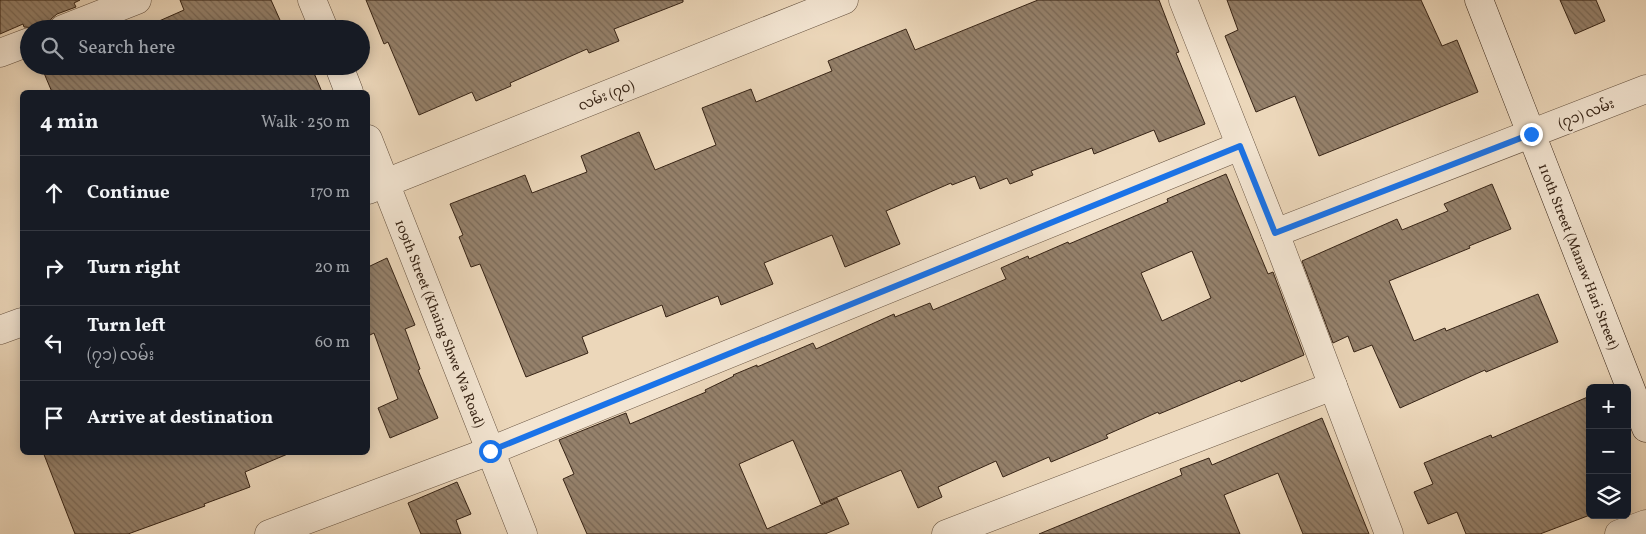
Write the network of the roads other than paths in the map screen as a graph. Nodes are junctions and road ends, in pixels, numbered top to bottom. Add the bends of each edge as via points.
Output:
1 (137, 0) edge
2 (312, 0) edge
3 (844, 0) edge
4 (1183, 0) edge
5 (1479, 0) edge
6 (86, 20) edge
7 (320, 20) edge
8 (20, 45) edge
9 (0, 53) edge
10 (342, 75) edge
11 (1646, 89) edge
12 (348, 90) edge
13 (1531, 134) junction
14 (1240, 146) junction
15 (370, 151) edge
16 (376, 187) edge
17 (1275, 233) junction
18 (20, 323) edge
19 (0, 330) edge
20 (1333, 386) junction
21 (1646, 428) edge
22 (490, 451) junction
23 (1646, 524) edge
24 (269, 534) edge
25 (523, 534) edge
26 (946, 534) edge
27 (1389, 534) edge
28 (1619, 534) edge

1 - 6 street
2 - 7 street
3 - 16 street, လမ်း (၇၀)
4 - 14 street
5 - 13 street, 110th Street (Manaw Hari Street)
8 - 9 street
10 - 12 street
11 - 13 street, (၇၁) လမ်း
13 - 17 street, (၇၁) လမ်း
13 - 21 street, 110th Street (Manaw Hari Street)
14 - 17 street
14 - 22 street
15 - 16 street, 109th Street (Khaing Shwe Wa Road)
16 - 22 street, 109th Street (Khaing Shwe Wa Road)
17 - 20 street
18 - 19 street
20 - 26 street
20 - 27 street
22 - 24 street
22 - 25 street, 109th Street (Khaing Shwe Wa Road)
23 - 28 street

